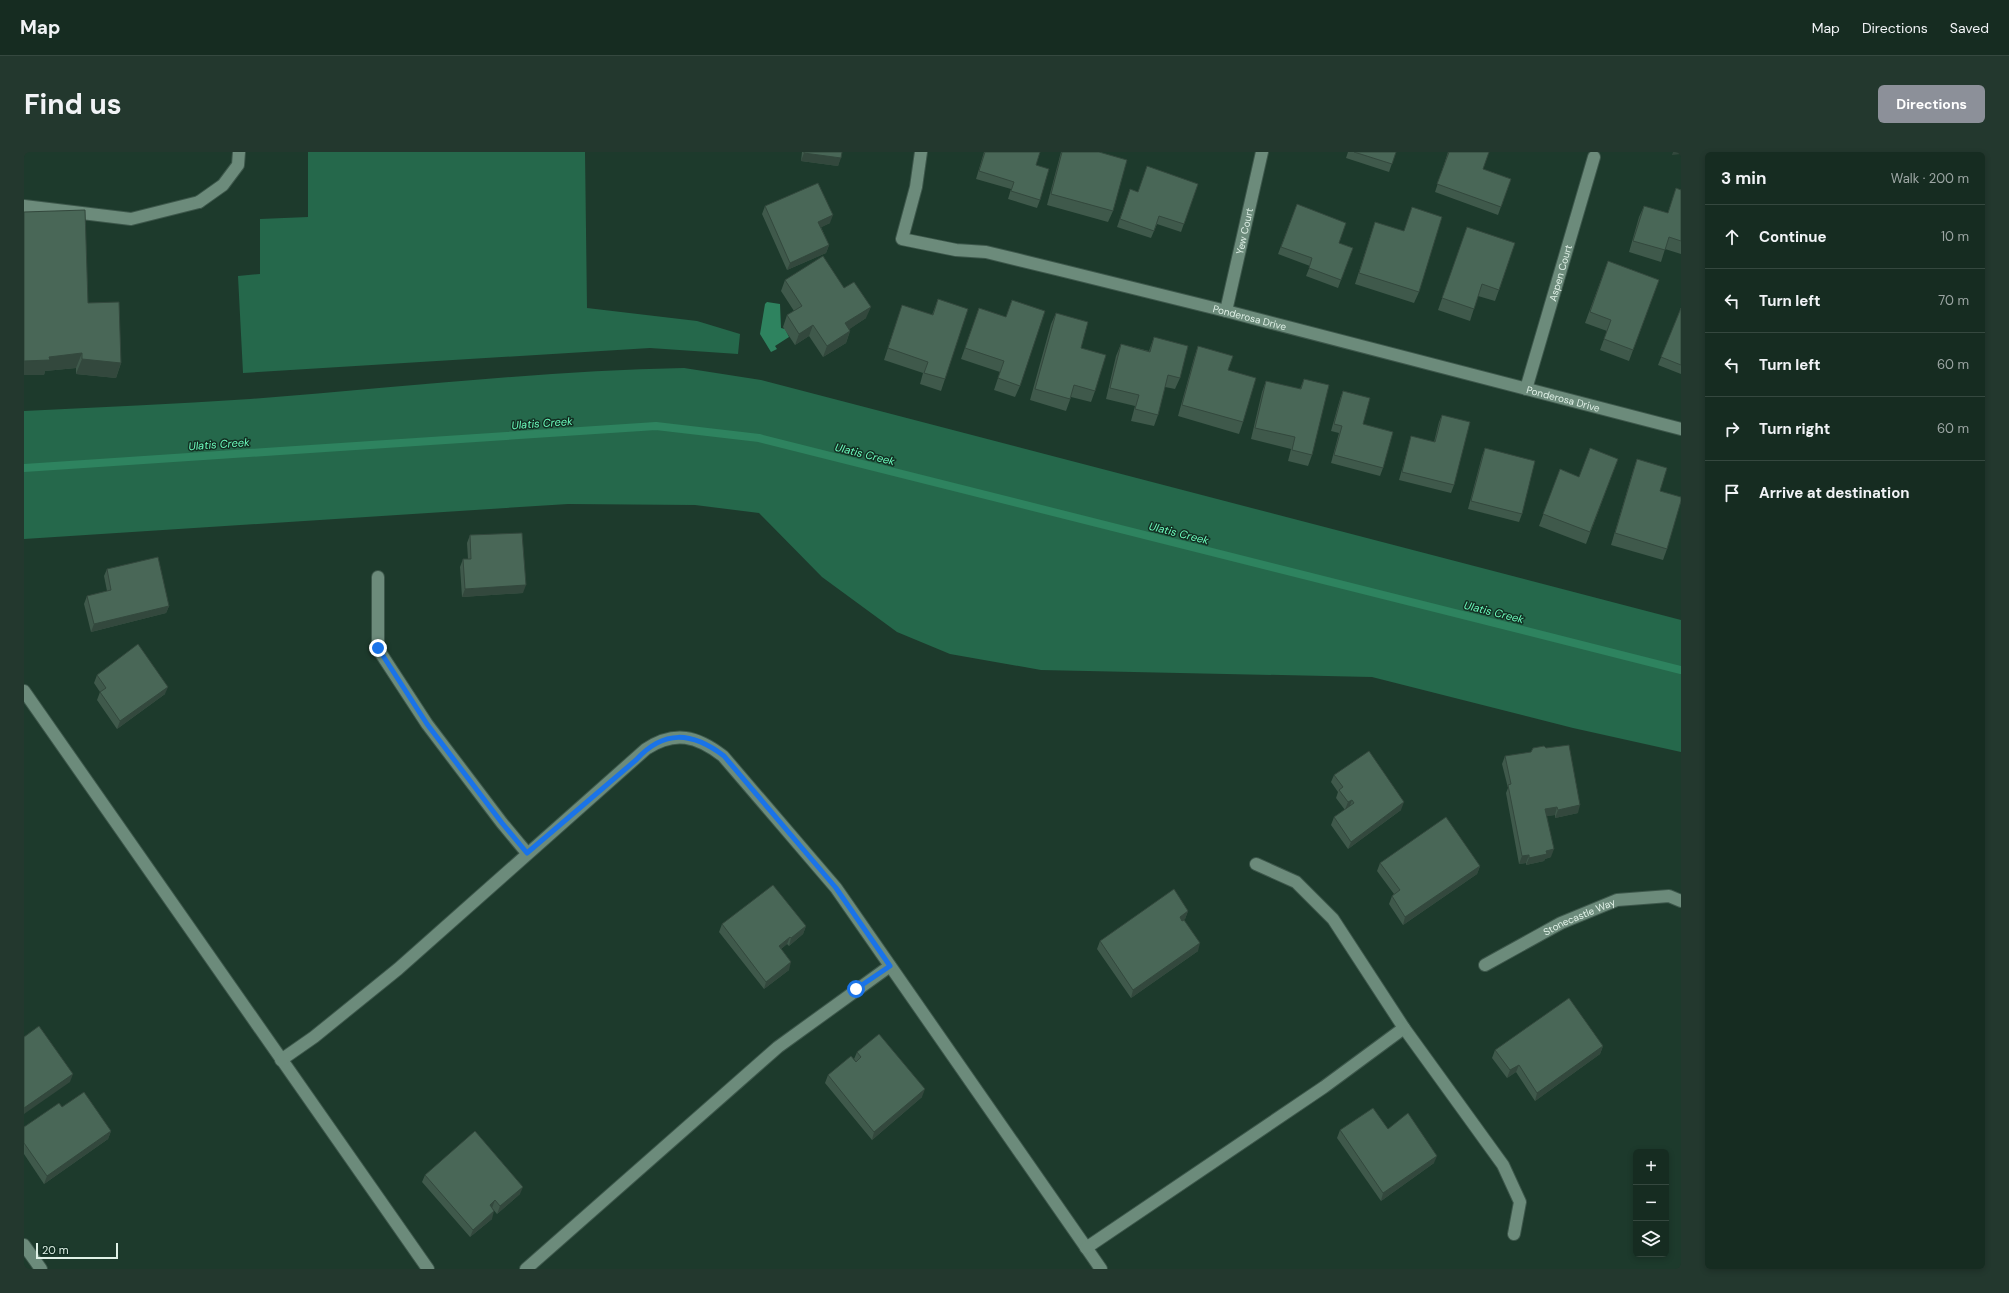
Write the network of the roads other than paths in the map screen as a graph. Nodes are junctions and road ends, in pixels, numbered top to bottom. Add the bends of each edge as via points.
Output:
1 (239, 152) edge
2 (921, 152) edge
3 (1262, 152) edge
4 (1594, 157) dead end
5 (24, 206) edge
6 (1226, 311) junction
7 (1526, 390) junction
8 (1681, 429) edge
9 (378, 576) dead end
10 (24, 691) edge
11 (527, 853) junction
12 (1256, 864) dead end
13 (1681, 901) edge
14 (1485, 965) dead end
15 (890, 966) junction
16 (1404, 1028) junction
17 (281, 1060) junction
18 (1514, 1234) dead end
19 (24, 1245) edge
20 (1086, 1248) junction
21 (41, 1269) edge
22 (428, 1269) edge
23 (526, 1269) edge
24 (1101, 1269) edge

1 - 5 street via 238,165 223,185 199,202 131,219
2 - 6 street, Ponderosa Drive via 916,188 902,239 956,250 986,252
3 - 6 street, Yew Court
4 - 7 street, Aspen Court
6 - 7 street, Ponderosa Drive
7 - 8 street, Ponderosa Drive
9 - 11 street via 378,648 427,724
10 - 17 street
11 - 15 street via 646,749 658,741 678,737 693,738 724,756 836,888
11 - 17 street via 398,969 314,1037
12 - 16 street via 1296,882 1333,919
13 - 14 street, Stonecastle Way via 1669,896 1617,900 1561,923
15 - 20 street
15 - 23 street via 778,1047
16 - 18 street via 1503,1165 1520,1202
16 - 20 street via 1324,1087
17 - 22 street
19 - 21 street
20 - 24 street

